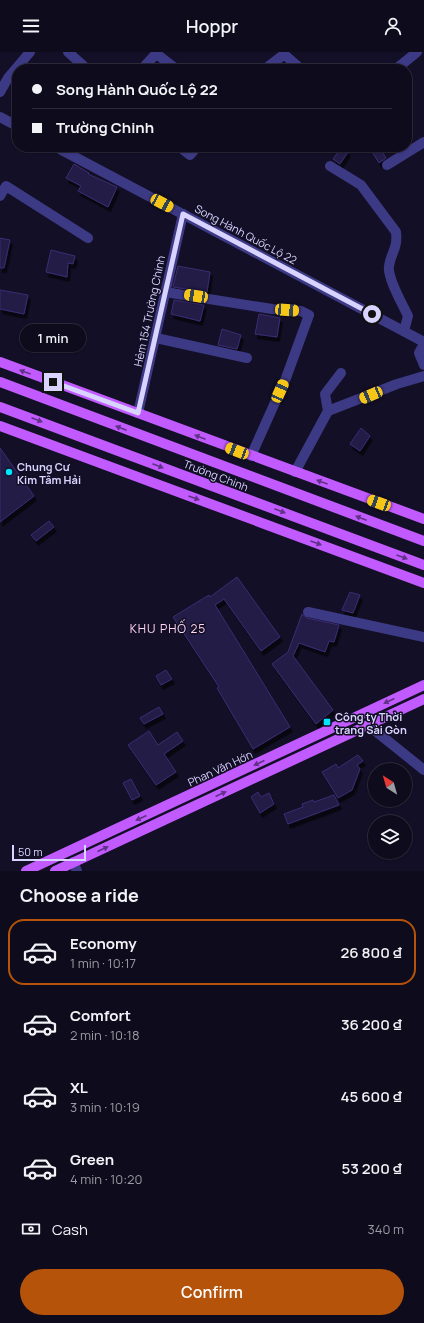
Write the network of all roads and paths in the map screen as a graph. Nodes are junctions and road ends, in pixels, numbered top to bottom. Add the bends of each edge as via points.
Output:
1 (30, 52) edge
2 (68, 52) edge
3 (417, 52) edge
4 (20, 64) edge
5 (81, 64) edge
6 (147, 64) edge
7 (170, 64) edge
8 (272, 64) edge
9 (295, 64) edge
10 (402, 64) edge
11 (12, 73) edge
12 (0, 92) edge
13 (0, 117) edge
14 (12, 123) edge
15 (424, 142) edge
16 (412, 149) edge
17 (65, 152) edge
18 (408, 152) edge
19 (387, 165) dead end
20 (330, 166) dead end
21 (0, 196) edge
22 (183, 214) junction
23 (88, 238) dead end
24 (165, 292) junction
25 (404, 331) junction
26 (156, 338) junction
27 (424, 343) edge
28 (247, 358) dead end
29 (0, 362) edge
30 (424, 365) edge
31 (341, 373) dead end
32 (424, 376) edge
33 (0, 382) edge
34 (0, 406) edge
35 (328, 411) junction
36 (138, 413) junction
37 (0, 426) edge
38 (251, 456) junction
39 (295, 472) junction
40 (424, 519) edge
41 (424, 541) edge
42 (424, 565) edge
43 (424, 583) edge
44 (308, 612) dead end
45 (424, 637) edge
46 (424, 685) edge
47 (424, 699) edge
48 (368, 725) junction
49 (284, 751) junction
50 (289, 762) junction
51 (424, 770) edge
52 (75, 867) edge
53 (26, 871) edge
54 (55, 871) edge

1 - 4 street
2 - 5 street
3 - 10 street
6 - 7 street via 158,55
8 - 9 street via 282,56 286,56
11 - 12 street
13 - 14 street
15 - 16 street
17 - 22 street, Song Hành Quốc Lộ 22
18 - 19 street
20 - 25 street via 361,185 396,232 396,247 388,267 408,316
21 - 23 street via 6,186
22 - 24 street, Hẻm 154 Trường Chinh
22 - 25 street, Song Hành Quốc Lộ 22
24 - 26 street, Hẻm 154 Trường Chinh
24 - 38 street via 272,309 301,311 309,315 286,378
25 - 27 street, Song Hành Quốc Lộ 22
26 - 28 street
26 - 36 street, Hẻm 154 Trường Chinh
27 - 30 street via 419,353
36 -> 29 main road
31 - 35 street via 325,394
32 - 35 street
41 -> 33 main road, Trường Chinh
34 -> 42 main road, Trường Chinh
35 - 39 street
38 -> 36 main road
37 -> 43 main road
38 - 39 main road
40 -> 39 main road
44 - 45 street
46 -> 49 main road, Phan Văn Hớn
47 - 48 main road
48 - 50 main road
48 - 51 street
49 - 50 main road
49 -> 53 main road, Phan Văn Hớn
52 -> 50 main road
52 - 54 main road

